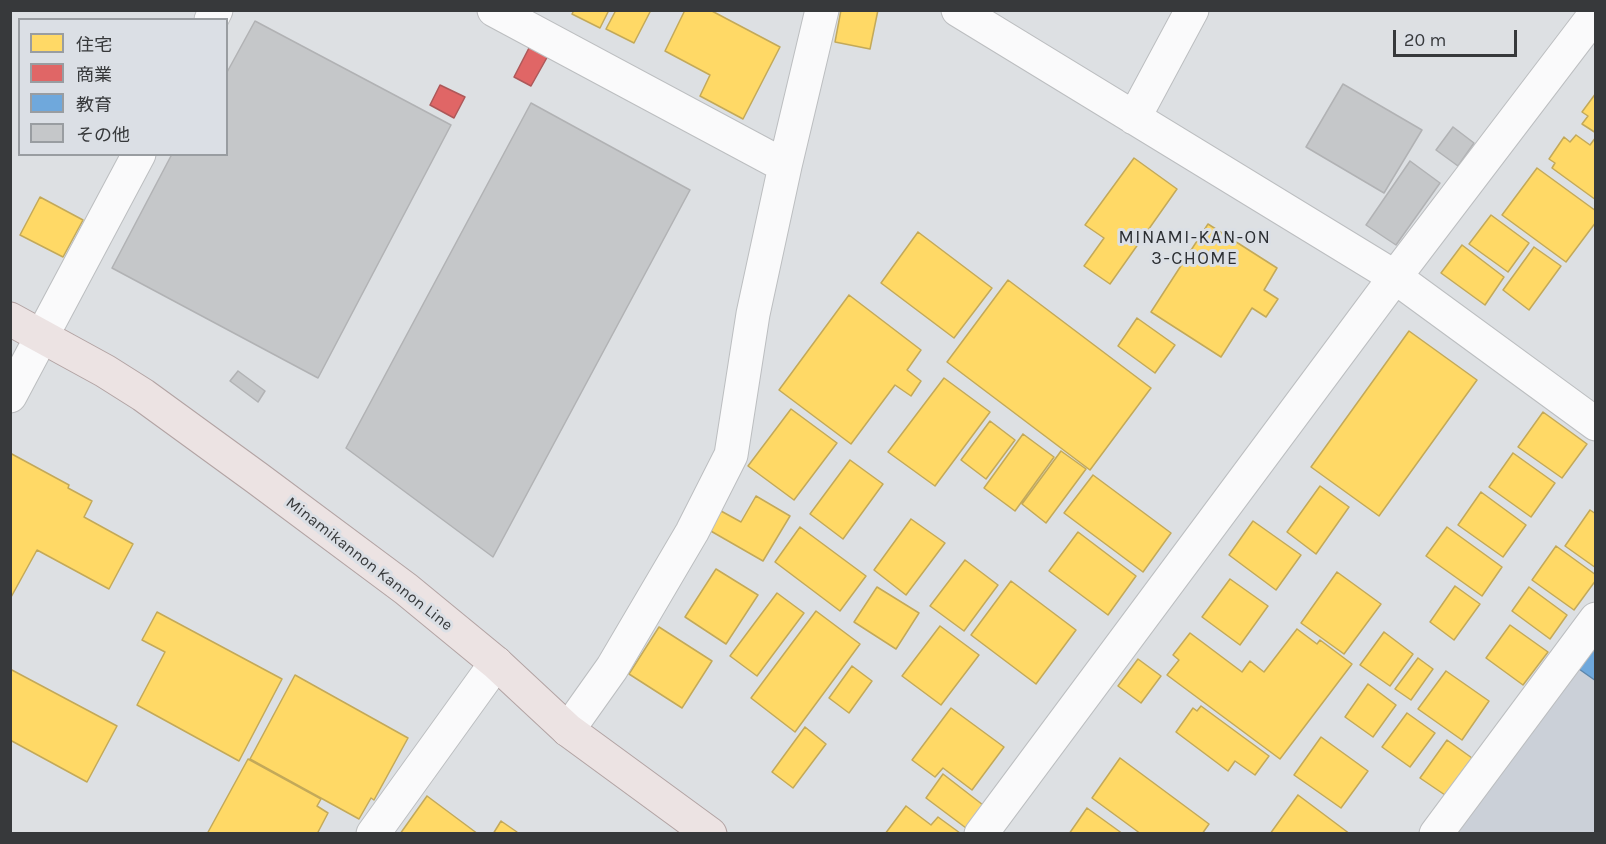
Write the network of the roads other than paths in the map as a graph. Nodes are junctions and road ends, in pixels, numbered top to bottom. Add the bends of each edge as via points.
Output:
1 (494, 10) edge
2 (822, 10) edge
3 (958, 10) edge
4 (1192, 10) edge
5 (1596, 13) edge
6 (1134, 118) junction
7 (138, 156) edge
8 (784, 166) junction
9 (1395, 277) junction
10 (10, 319) edge
11 (42, 336) junction
12 (10, 396) edge
13 (1596, 424) edge
14 (1596, 619) edge
15 (496, 663) junction
16 (568, 730) junction
17 (373, 834) edge
18 (710, 834) edge
19 (981, 834) edge
20 (1436, 834) edge

1 - 8 street
2 - 8 street
3 - 6 street
4 - 6 street
5 - 9 street
6 - 9 street
7 - 11 street
8 - 16 street via 753,314 731,455 692,532 612,668
9 - 13 street
9 - 19 street
10 - 11 main road, Minamikannon Kannon Line
11 - 12 street
11 - 15 main road, Minamikannon Kannon Line via 105,371 191,429 405,589
14 - 20 street
15 - 16 main road, Minamikannon Kannon Line
15 - 17 street
16 - 18 main road, Minamikannon Kannon Line

